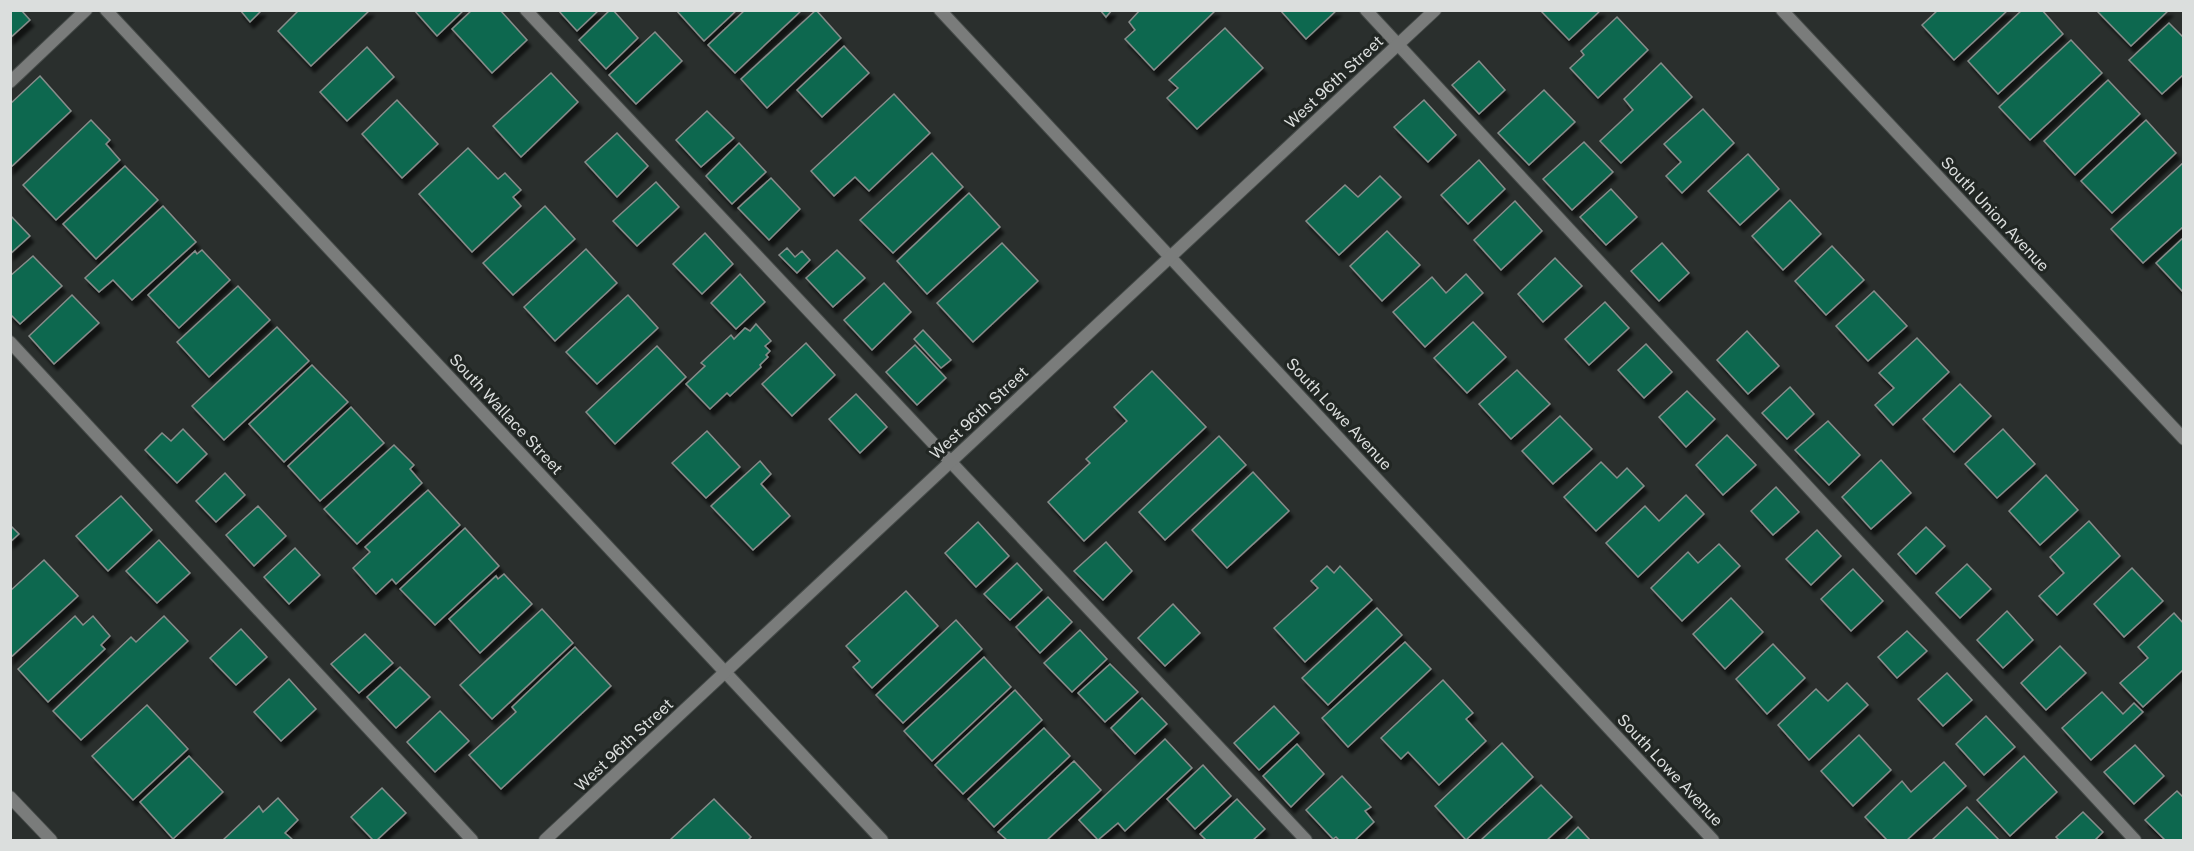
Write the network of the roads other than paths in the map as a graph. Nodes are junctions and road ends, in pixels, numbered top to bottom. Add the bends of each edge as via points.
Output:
1 (86, 10) edge
2 (106, 10) edge
3 (526, 10) edge
4 (940, 10) edge
5 (1366, 10) edge
6 (1435, 10) edge
7 (1782, 10) edge
8 (1398, 45) junction
9 (10, 82) edge
10 (1170, 258) junction
11 (10, 342) edge
12 (2184, 440) edge
13 (950, 463) junction
14 (725, 673) junction
15 (10, 797) edge
16 (51, 840) edge
17 (472, 840) edge
18 (545, 840) edge
19 (882, 840) edge
20 (1306, 840) edge
21 (1713, 840) edge
22 (2135, 840) edge

1 - 9 street
2 - 14 street, South Wallace Street
3 - 13 street
4 - 10 street, South Lowe Avenue
5 - 8 street
6 - 8 street, West 96th Street
7 - 12 street, South Union Avenue
8 - 10 street, West 96th Street
8 - 22 street
10 - 13 street, West 96th Street
10 - 21 street, South Lowe Avenue
11 - 17 street
13 - 14 street, West 96th Street
13 - 20 street
14 - 18 street, West 96th Street
14 - 19 street, South Wallace Street
15 - 16 street

